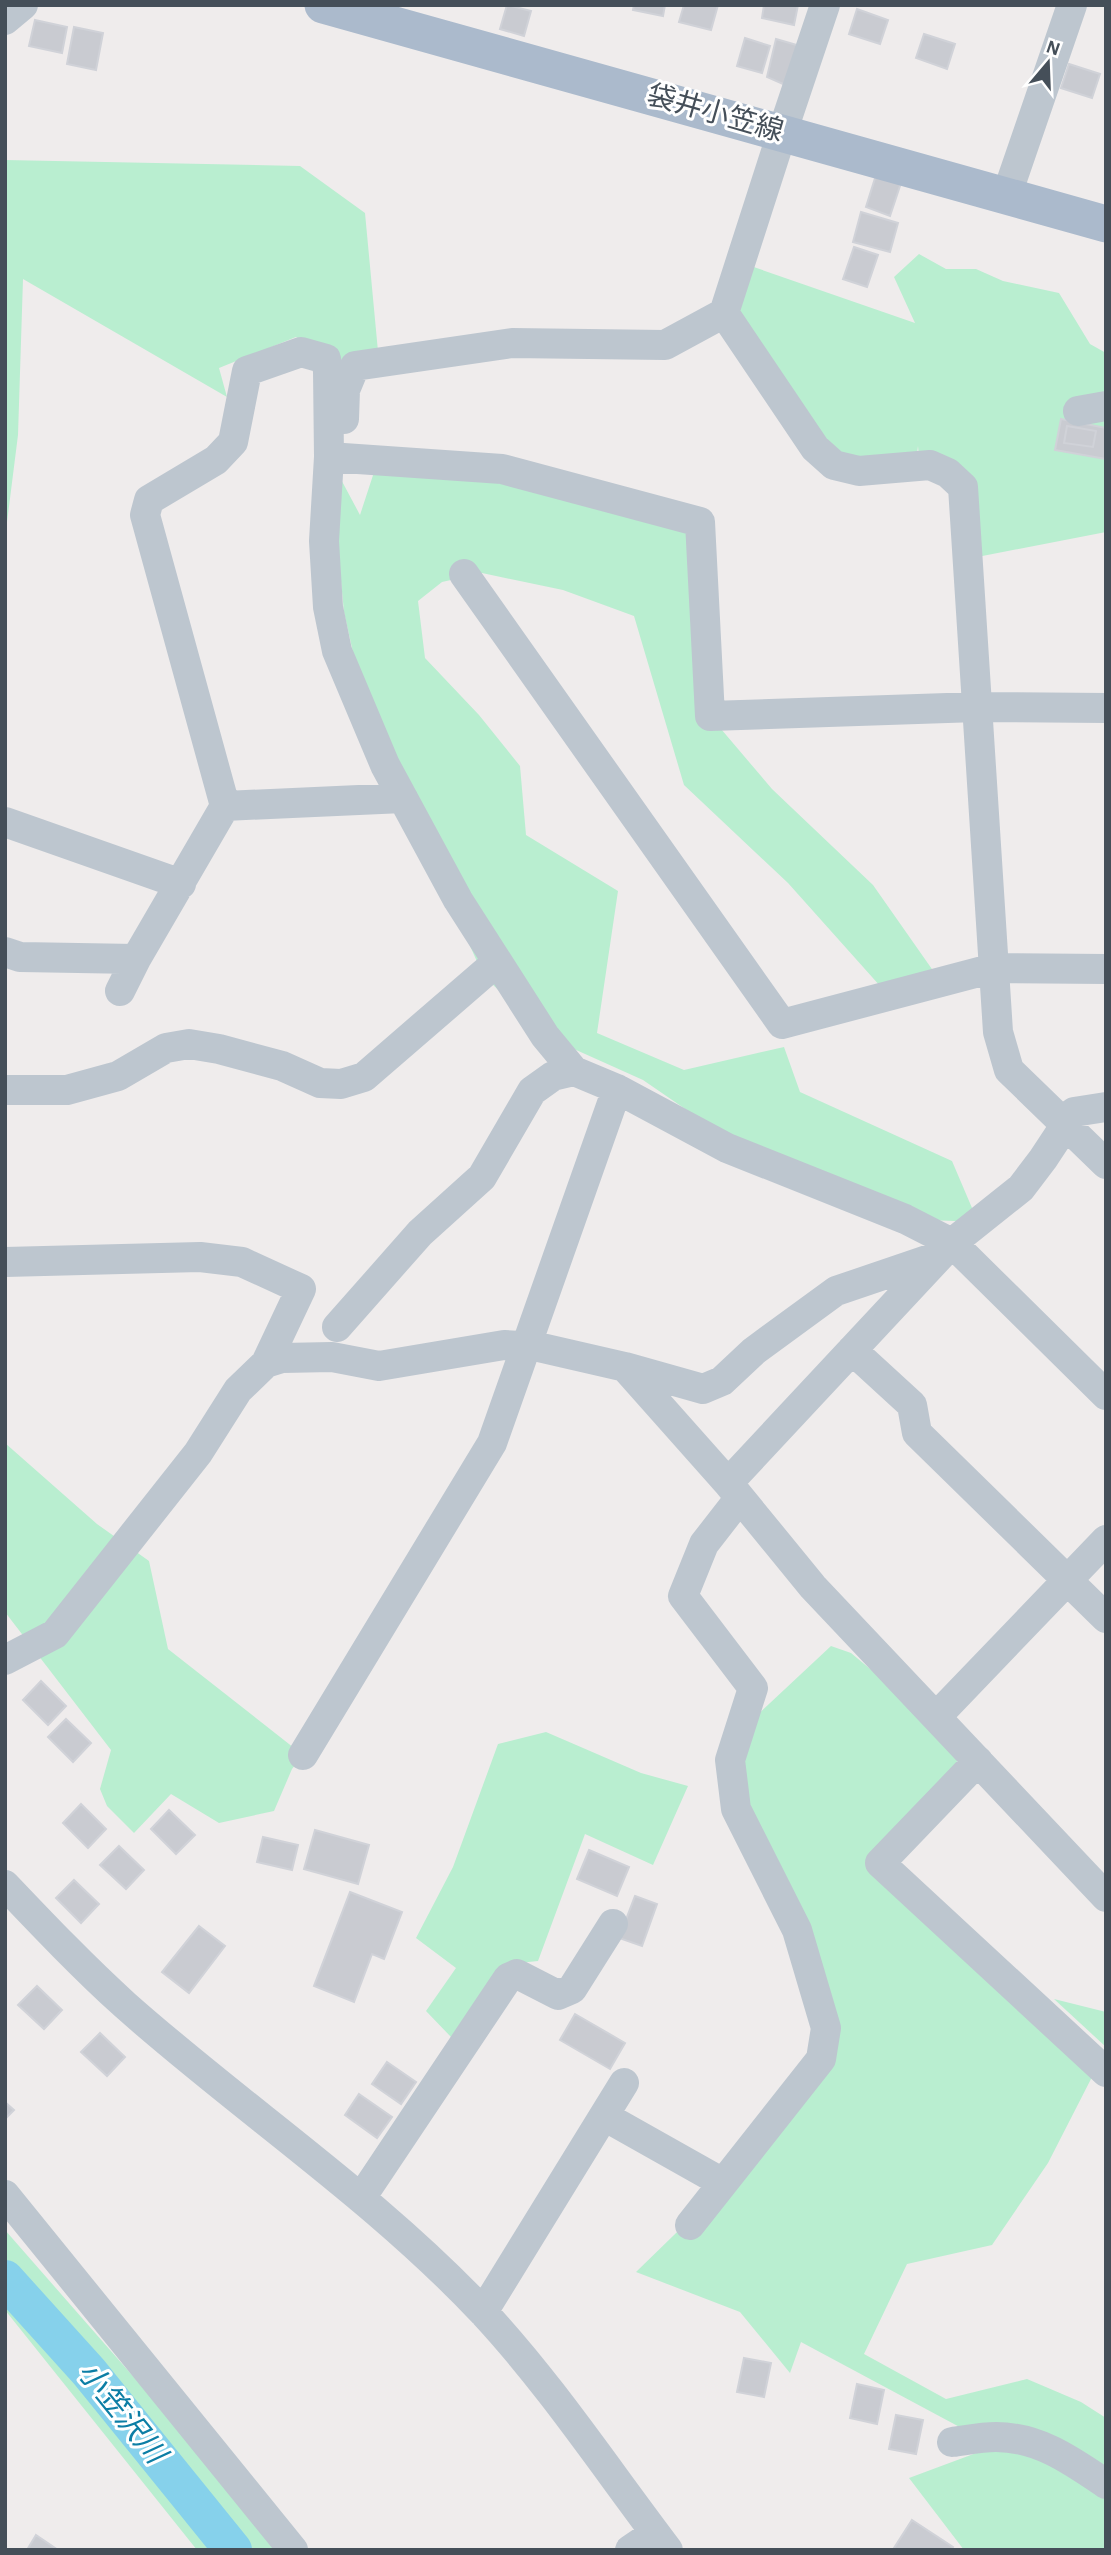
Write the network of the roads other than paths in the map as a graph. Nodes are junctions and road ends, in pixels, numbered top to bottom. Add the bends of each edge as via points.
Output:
1 (23, 5) edge
2 (323, 5) edge
3 (825, 5) edge
4 (1072, 5) edge
5 (5, 20) edge
6 (782, 133) junction
7 (1006, 197) junction
8 (1106, 225) edge
9 (724, 313) junction
10 (336, 457) junction
11 (464, 574) dead end
12 (977, 707) junction
13 (1106, 708) edge
14 (403, 798) junction
15 (225, 806) junction
16 (5, 822) edge
17 (181, 884) junction
18 (5, 952) edge
19 (136, 959) junction
20 (497, 962) junction
21 (994, 968) junction
22 (1106, 969) edge
23 (120, 992) dead end
24 (574, 1071) junction
25 (617, 1089) junction
26 (5, 1090) edge
27 (1106, 1107) edge
28 (1066, 1124) junction
29 (1106, 1164) edge
30 (946, 1250) junction
31 (5, 1262) edge
32 (337, 1327) dead end
33 (524, 1346) junction
34 (852, 1350) junction
35 (266, 1363) junction
36 (625, 1367) junction
37 (1106, 1395) edge
38 (734, 1491) junction
39 (1106, 1540) edge
40 (1067, 1580) junction
41 (1106, 1618) edge
42 (5, 1660) edge
43 (936, 1717) junction
44 (303, 1755) dead end
45 (978, 1761) junction
46 (5, 1885) edge
47 (1106, 1897) edge
48 (613, 1924) dead end
49 (1106, 2072) edge
50 (624, 2083) dead end
51 (604, 2116) junction
52 (723, 2183) junction
53 (5, 2195) edge
54 (361, 2198) junction
55 (690, 2225) dead end
56 (483, 2312) junction
57 (952, 2442) dead end
58 (1106, 2484) edge
59 (661, 2541) edge
60 (293, 2550) edge
61 (630, 2550) edge

1 - 5 street
2 - 6 main road, 袋井小笠線
3 - 6 street
4 - 7 street
6 - 7 main road, 袋井小笠線
6 - 9 street
7 - 8 main road, 袋井小笠線
9 - 10 street via 665,345 512,343 355,366 345,390
9 - 12 street via 815,448 834,465 859,471 930,466 948,473 963,487
10 - 12 street via 502,469 700,522 710,716
10 - 14 street via 324,541 328,607 337,651
10 - 15 street via 326,359 301,352 247,371 233,442 216,460 149,500 145,515
11 - 21 street via 782,1024
12 - 13 street
12 - 21 street
14 - 15 street
14 - 20 street
15 - 17 street
16 - 17 street
17 - 19 street
18 - 19 street via 20,957
19 - 23 street
20 - 24 street
20 - 26 street via 364,1077 341,1084 320,1083 282,1066 189,1044 166,1048 118,1076 67,1090
21 - 22 street
21 - 28 street via 998,1032 1009,1070
24 - 25 street
24 - 32 street via 553,1076 532,1091 482,1177 420,1233
25 - 30 street via 727,1148 905,1219
25 - 33 street
27 - 28 street via 1074,1112
28 - 29 street
28 - 30 street via 1021,1188
30 - 34 street
30 - 36 street via 836,1291 754,1351 722,1381 703,1389
30 - 37 street
31 - 35 street via 200,1257 242,1262 302,1289
33 - 35 street via 504,1345 379,1366 332,1357 282,1358
33 - 36 street
33 - 44 street via 492,1443
34 - 38 street
34 - 40 street via 912,1405 917,1433
35 - 42 street via 238,1390 198,1454 55,1633
36 - 38 street
38 - 43 street via 813,1587
38 - 52 street via 704,1544 683,1596 753,1688 730,1760 736,1810 797,1930 826,2028 821,2059
39 - 40 street
40 - 41 street
40 - 43 street
43 - 45 street
45 - 47 street
45 - 49 street via 880,1863
46 - 54 street via 125,2005
48 - 54 street via 572,1989 558,1995 517,1974 508,1978
50 - 51 street
51 - 52 street
51 - 56 street
52 - 55 street
53 - 60 street
54 - 56 street
56 - 59 street via 540,2379
57 - 58 street via 997,2437 1032,2442
59 - 61 street

